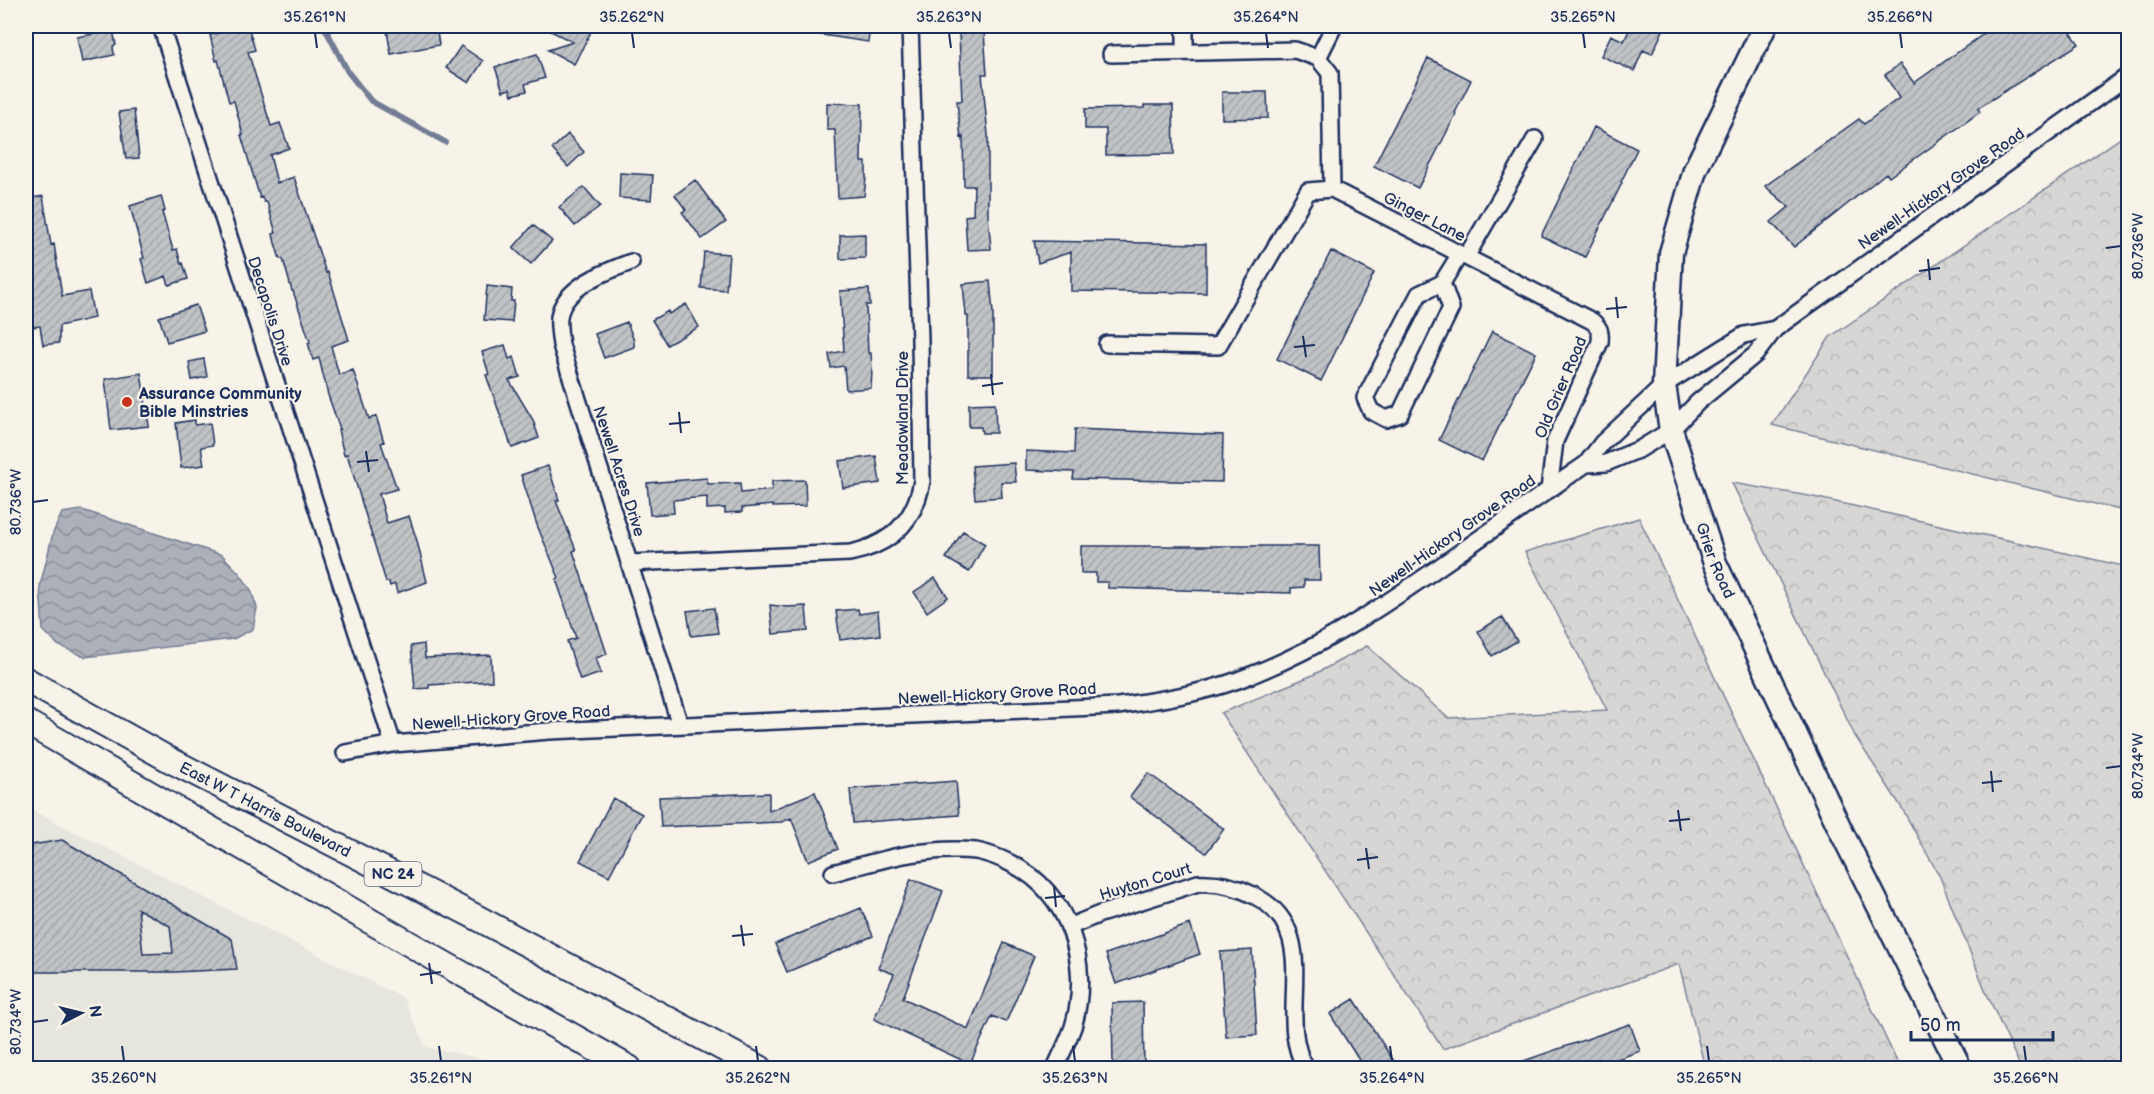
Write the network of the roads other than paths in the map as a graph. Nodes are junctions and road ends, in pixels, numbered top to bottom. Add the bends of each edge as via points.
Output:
1 (161, 26) edge
2 (910, 26) edge
3 (1185, 26) edge
4 (1334, 26) edge
5 (1765, 26) edge
6 (1185, 52) junction
7 (1111, 54) dead end
8 (1318, 58) junction
9 (2128, 76) edge
10 (1535, 139) dead end
11 (1332, 189) junction
12 (1463, 255) junction
13 (631, 262) dead end
14 (1442, 284) junction
15 (1775, 329) junction
16 (1601, 333) joint
17 (1107, 344) dead end
18 (1664, 385) junction
19 (1671, 430) junction
20 (1586, 464) junction
21 (1549, 490) junction
22 (630, 563) junction
23 (26, 680) edge
24 (26, 722) edge
25 (680, 725) junction
26 (393, 744) junction
27 (345, 753) dead end
28 (833, 873) dead end
29 (1071, 926) junction
30 (629, 1068) edge
31 (759, 1068) edge
32 (1055, 1068) edge
33 (1306, 1068) edge
34 (1960, 1068) edge

1 - 26 street, Decapolis Drive
2 - 22 street, Meadowland Drive via 922,481 913,511 888,540 850,553
3 - 6 street
4 - 8 street
5 - 18 street, Grier Road via 1695,170 1681,215 1671,253
6 - 7 street
6 - 8 street via 1295,50
8 - 11 street via 1330,74
9 - 15 street, Newell-Hickory Grove Road
10 - 12 street
11 - 12 street, Ginger Lane
11 - 17 street via 1308,190 1218,346
12 - 14 street
12 - 16 street, Ginger Lane via 1593,321
13 - 22 street, Newell Acres Drive via 574,291 561,310 559,324 561,345
14 - 14 street via 1419,294 1365,398 1371,411 1386,419 1400,414 1451,308
15 - 18 street, Newell-Hickory Grove Road via 1744,334
15 - 19 street, Newell-Hickory Grove Road via 1756,354 1721,381
16 - 21 street, Old Grier Road via 1555,441
18 - 19 street, Grier Road
18 - 20 street, Newell-Hickory Grove Road via 1602,443
19 - 20 street, Newell-Hickory Grove Road via 1606,463
19 - 34 street, Grier Road via 1715,562 1843,835
20 - 21 street, Newell-Hickory Grove Road
21 - 25 street, Newell-Hickory Grove Road via 1352,624 1265,669 1207,689 1118,705
22 - 25 street, Newell Acres Drive
23 - 31 main road, East W T Harris Boulevard / NC 24 via 170,760
24 - 30 main road
25 - 26 street, Newell-Hickory Grove Road
26 - 27 street, Newell-Hickory Grove Road
28 - 29 street via 910,853 978,851 1038,880
29 - 32 street via 1079,979 1077,1001 1073,1026
29 - 33 street, Huyton Court via 1198,883 1231,885 1264,900 1280,917 1294,950 1293,1036

